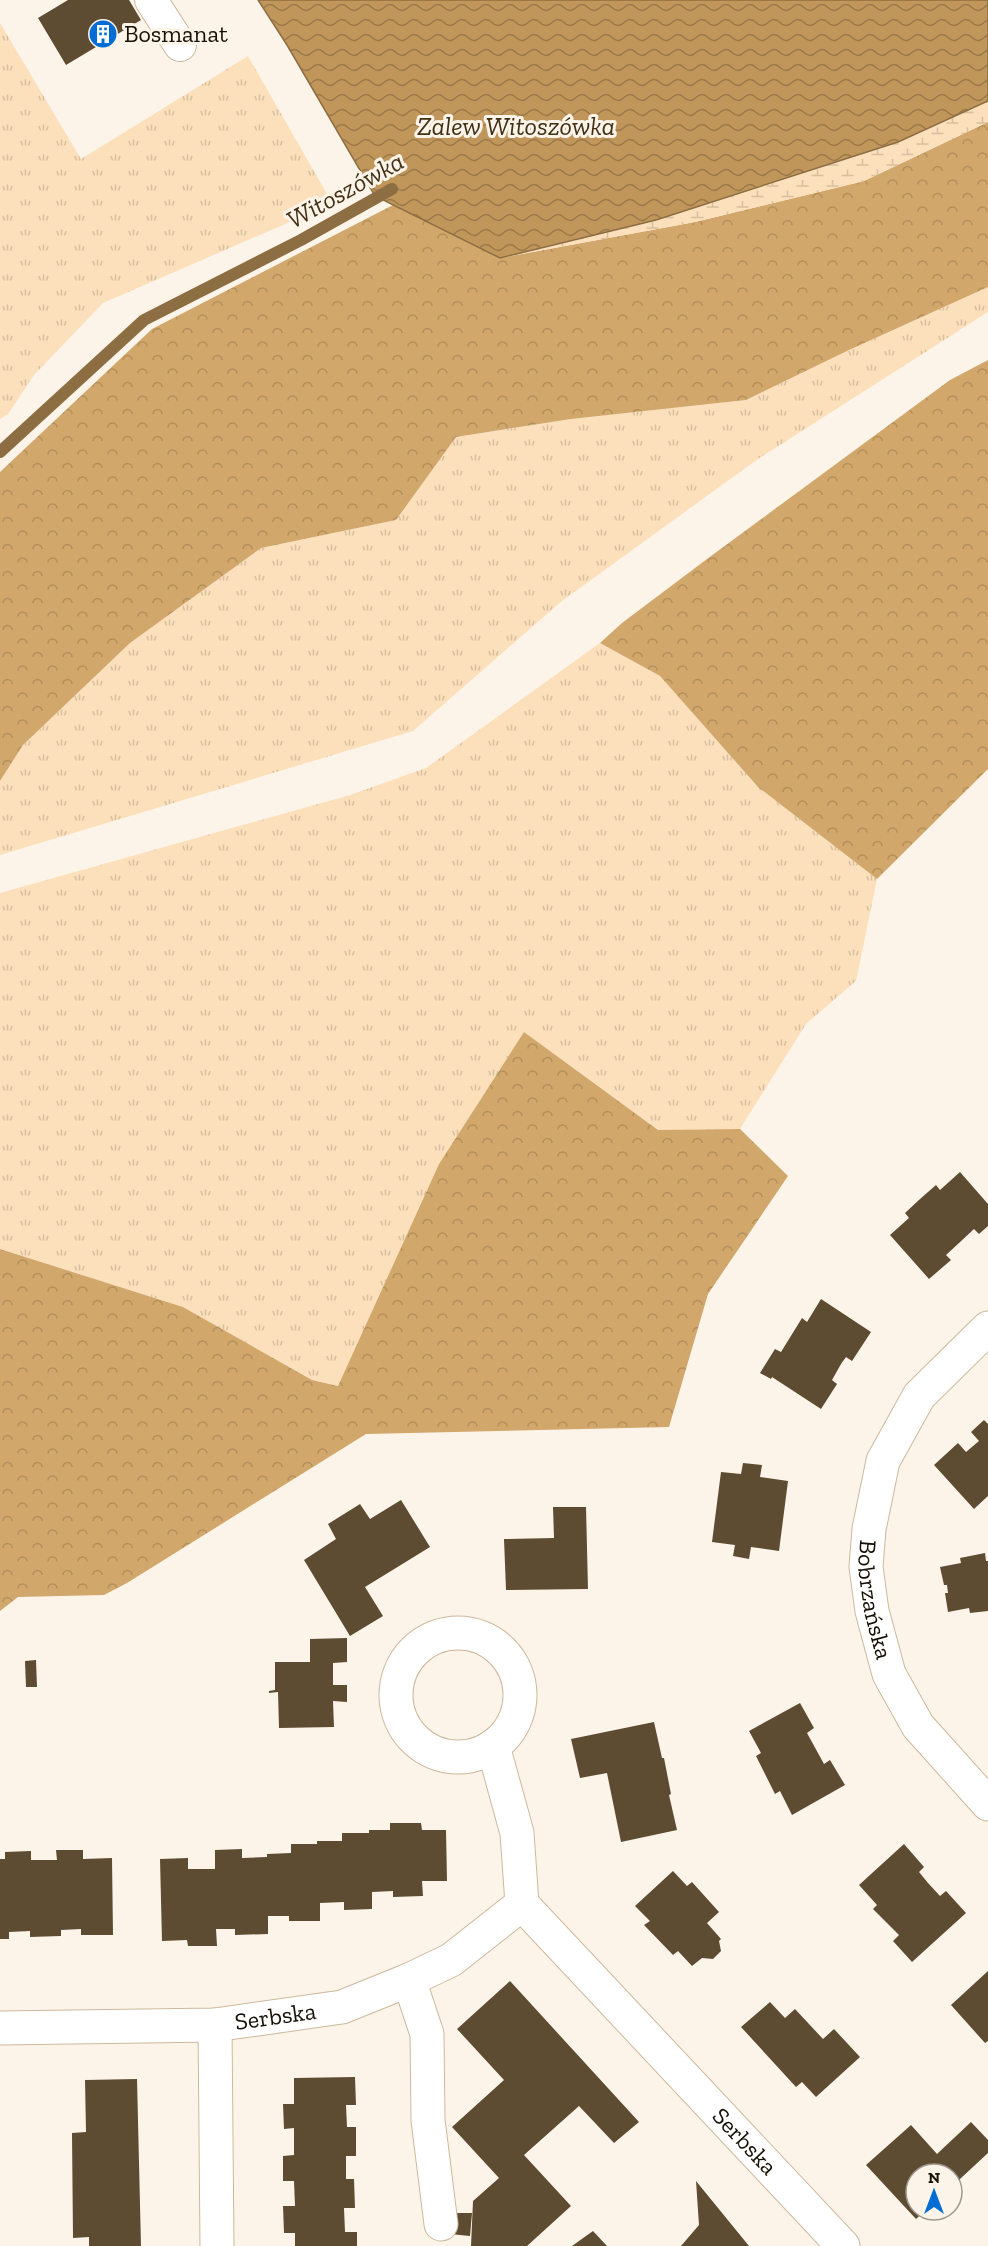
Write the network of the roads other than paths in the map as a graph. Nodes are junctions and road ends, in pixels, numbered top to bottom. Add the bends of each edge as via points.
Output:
1 (151, 0) edge
2 (180, 45) dead end
3 (988, 1328) edge
4 (493, 1746) dead end
5 (988, 1804) edge
6 (522, 1904) junction
7 (409, 1980) junction
8 (215, 2025) junction
9 (0, 2028) edge
10 (441, 2224) dead end
11 (217, 2246) edge
12 (843, 2246) edge

1 - 2 street
3 - 5 street, Bobrzańska via 918,1396 883,1461 869,1529 866,1567 872,1611 889,1674 918,1726
4 - 6 street via 517,1833
6 - 7 street, Serbska via 451,1960
6 - 12 street, Serbska
7 - 8 street, Serbska via 342,2007
7 - 10 street via 427,2034 428,2120
8 - 9 street, Serbska
8 - 11 street

